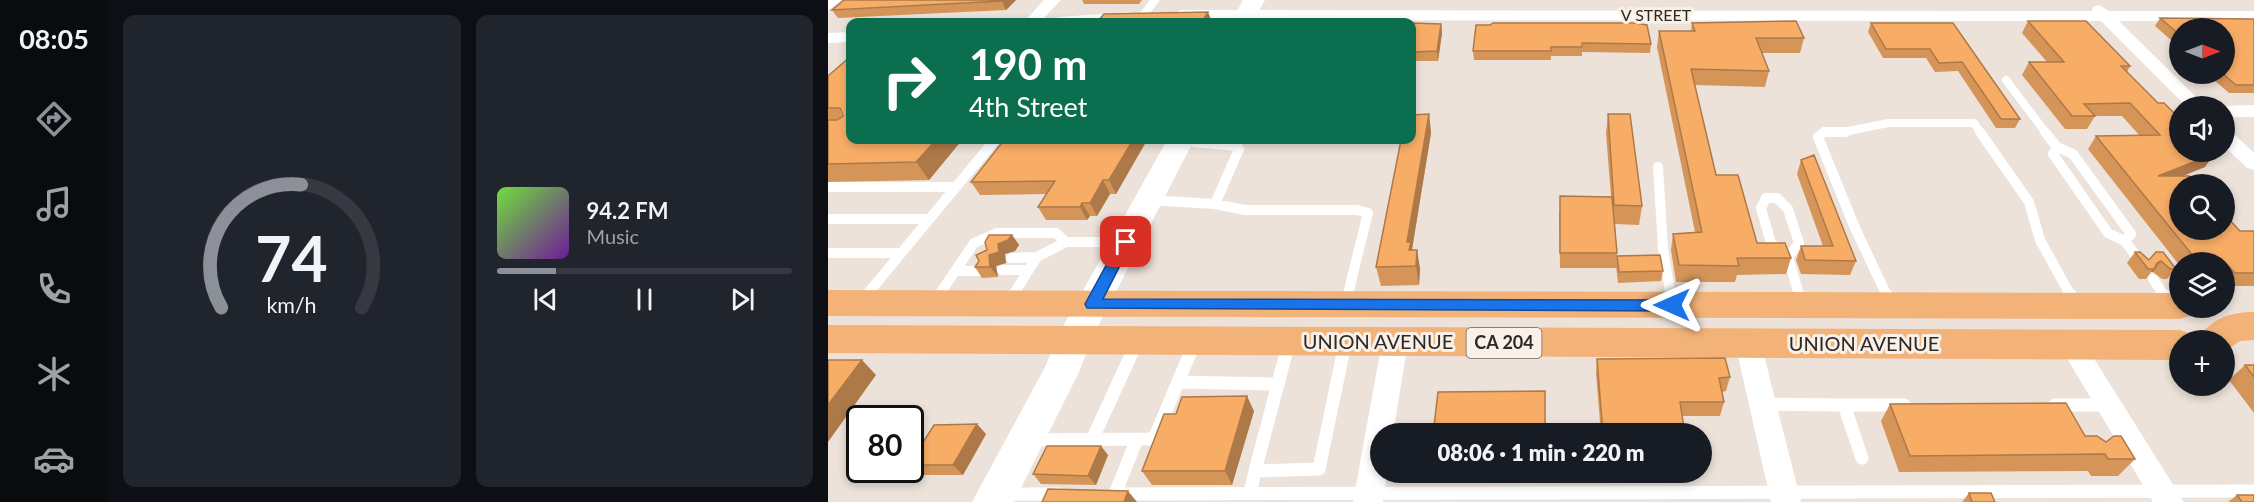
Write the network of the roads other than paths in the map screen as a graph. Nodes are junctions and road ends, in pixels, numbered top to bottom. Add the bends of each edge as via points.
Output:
1 (834, 0) edge
2 (1053, 0) edge
3 (1155, 0) edge
4 (2089, 0) edge
5 (828, 5) edge
6 (1248, 12) edge
7 (2104, 16) junction
8 (2254, 16) edge
9 (1142, 17) junction
10 (1036, 18) edge
11 (1125, 18) edge
12 (1342, 18) edge
13 (1416, 19) edge
14 (846, 37) edge
15 (828, 38) edge
16 (2006, 80) dead end
17 (2186, 96) edge
18 (2235, 111) edge
19 (2254, 111) edge
20 (992, 144) edge
21 (1178, 144) edge
22 (1218, 144) edge
23 (2235, 146) edge
24 (2057, 147) junction
25 (2254, 164) edge
26 (1658, 167) dead end
27 (828, 187) edge
28 (956, 187) junction
29 (1148, 200) junction
30 (1215, 204) junction
31 (828, 219) edge
32 (929, 219) junction
33 (2125, 241) junction
34 (1066, 242) junction
35 (1126, 242) junction
36 (828, 253) edge
37 (900, 253) junction
38 (1037, 257) junction
39 (1788, 257) junction
40 (962, 258) junction
41 (980, 258) edge
42 (1011, 258) dead end
43 (2141, 263) edge
44 (1028, 270) junction
45 (956, 271) junction
46 (980, 271) edge
47 (1005, 287) junction
48 (2168, 297) edge
49 (843, 303) edge
50 (933, 304) junction
51 (1093, 304) junction
52 (1345, 304) junction
53 (1672, 305) junction
54 (1803, 306) junction
55 (1891, 306) junction
56 (2077, 306) junction
57 (2235, 307) edge
58 (2254, 307) edge
59 (2254, 326) edge
60 (2230, 330) edge
61 (828, 339) edge
62 (1072, 340) junction
63 (1138, 340) junction
64 (1195, 341) junction
65 (1289, 341) junction
66 (1345, 342) junction
67 (1395, 342) junction
68 (1748, 343) junction
69 (2072, 345) junction
70 (2169, 345) edge
71 (2235, 345) edge
72 (2254, 345) edge
73 (1178, 382) junction
74 (1276, 384) junction
75 (1762, 404) junction
76 (1844, 405) junction
77 (1914, 405) edge
78 (2042, 405) edge
79 (2109, 405) junction
80 (1025, 440) junction
81 (1092, 440) junction
82 (1137, 440) junction
83 (1862, 458) dead end
84 (1255, 471) junction
85 (2254, 491) edge
86 (1068, 494) edge
87 (1250, 494) junction
88 (2165, 496) edge
89 (1992, 497) edge
90 (995, 498) edge
91 (1369, 498) edge
92 (1785, 498) edge

1 - 5 street
2 - 10 street
3 - 9 lane
4 - 7 street
6 - 9 street, V STREET
6 - 12 street, V STREET
7 - 8 street, V STREET
7 - 13 street, V STREET
7 - 17 street
9 - 11 street, V STREET
14 - 15 street
16 - 24 lane
18 - 19 street
20 - 28 lane
21 - 29 street
22 - 30 lane via 1239,149
23 - 25 street
24 - 33 lane via 2053,154 2108,233
24 - 33 lane via 2073,154 2080,163 2131,234
26 - 53 lane
27 - 28 lane
28 - 32 lane
29 - 30 lane
29 - 35 street
30 - 52 lane via 1245,210 1368,213
31 - 32 lane
32 - 37 lane
33 - 43 lane
34 - 35 lane
34 - 38 lane
34 - 40 lane via 1056,233 997,233 974,243
35 - 51 street
36 - 37 lane
37 - 49 lane
38 - 42 lane
38 - 44 lane
39 - 39 lane via 1799,243 1788,209 1777,198 1766,198 1761,208 1771,243
39 - 54 lane
40 - 41 lane
40 - 45 lane
44 - 47 lane
44 - 47 lane
45 - 46 lane
45 - 50 lane
47 - 50 highway, UNION AVENUE / CA 204
47 - 51 highway, UNION AVENUE / CA 204
48 - 56 highway, UNION AVENUE / CA 204
49 - 50 highway, UNION AVENUE / CA 204
51 - 52 highway, UNION AVENUE / CA 204
51 - 62 street
52 - 53 highway, UNION AVENUE / CA 204
53 - 54 highway, UNION AVENUE / CA 204
54 - 55 highway, UNION AVENUE / CA 204
55 - 56 highway, UNION AVENUE / CA 204
55 - 56 lane via 1818,137 1824,132 1888,123 1974,123 2029,202 2040,240
57 - 58 highway
59 - 60 highway
61 - 62 highway, UNION AVENUE / CA 204
62 - 63 highway, UNION AVENUE / CA 204
62 - 80 street via 1062,370
63 - 64 highway, UNION AVENUE / CA 204
63 - 81 lane
64 - 65 highway, UNION AVENUE / CA 204
64 - 73 lane
65 - 66 highway, UNION AVENUE / CA 204
65 - 74 lane
66 - 67 highway, UNION AVENUE / CA 204
66 - 84 lane via 1318,470
67 - 68 highway, UNION AVENUE / CA 204
67 - 91 street
68 - 69 highway, UNION AVENUE / CA 204
68 - 75 street
69 - 70 highway, UNION AVENUE / CA 204
69 - 79 street
71 - 72 highway
73 - 74 lane
73 - 82 lane via 1154,439
74 - 84 lane
75 - 76 lane
75 - 92 street
76 - 77 lane
76 - 83 lane
78 - 79 lane via 2068,410
79 - 88 street
80 - 81 lane
80 - 90 street
81 - 82 lane
82 - 87 lane via 1110,494
84 - 87 lane
85 - 88 lane
86 - 90 lane
87 - 91 lane
88 - 89 lane
89 - 92 lane
91 - 92 lane

